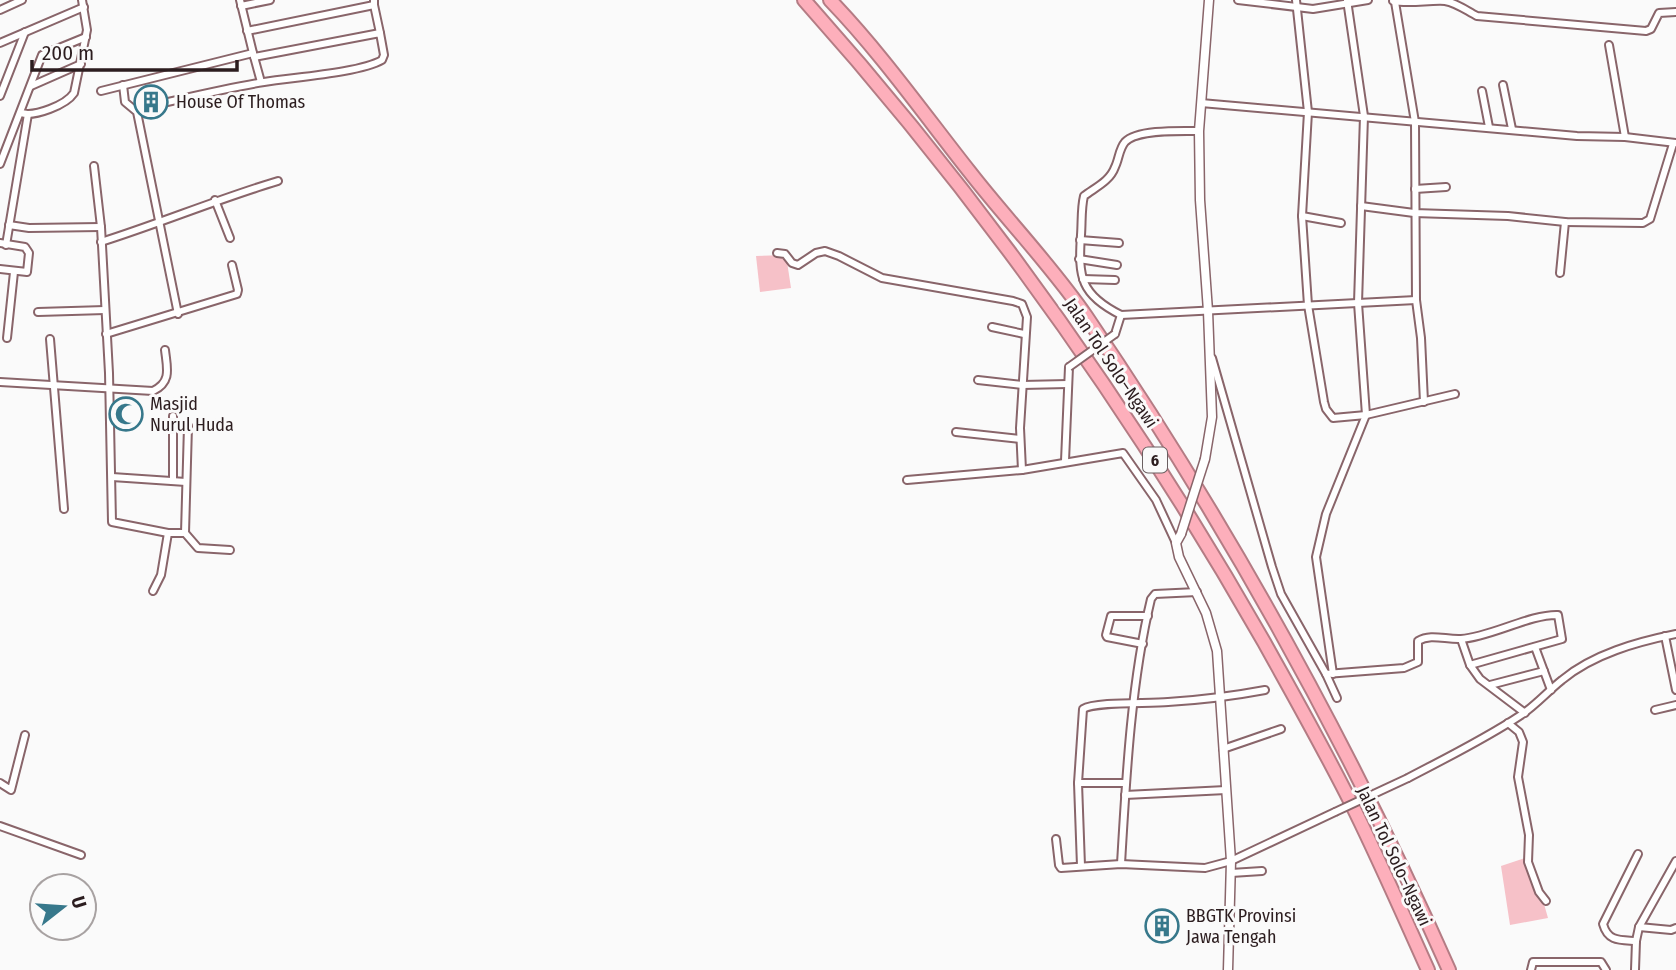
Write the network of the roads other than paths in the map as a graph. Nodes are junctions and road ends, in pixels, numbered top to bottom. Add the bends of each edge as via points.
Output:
1 (22, 0) edge
2 (270, 0) edge
3 (804, 0) edge
4 (830, 0) edge
5 (1209, 0) edge
6 (1238, 0) edge
7 (1368, 0) edge
8 (1393, 1) edge
9 (1347, 2) edge
10 (83, 3) edge
11 (241, 3) edge
12 (374, 3) edge
13 (1296, 4) edge
14 (0, 10) edge
15 (1676, 12) edge
16 (247, 31) junction
17 (25, 32) junction
18 (380, 33) junction
19 (86, 37) junction
20 (0, 43) edge
21 (1609, 45) dead end
22 (253, 55) junction
23 (81, 64) junction
24 (261, 82) junction
25 (123, 85) junction
26 (1503, 85) dead end
27 (31, 86) junction
28 (101, 91) dead end
29 (1482, 91) dead end
30 (0, 96) edge
31 (1201, 103) junction
32 (136, 109) junction
33 (24, 113) junction
34 (1308, 113) junction
35 (1364, 116) junction
36 (1415, 122) junction
37 (1489, 127) junction
38 (1512, 129) junction
39 (1199, 131) junction
40 (1625, 137) junction
41 (1675, 143) edge
42 (4, 145) edge
43 (0, 164) edge
44 (94, 166) dead end
45 (278, 181) dead end
46 (1446, 187) dead end
47 (1415, 189) junction
48 (215, 200) junction
49 (1361, 206) junction
50 (1414, 213) junction
51 (1302, 216) junction
52 (1565, 222) junction
53 (161, 223) junction
54 (1341, 223) dead end
55 (9, 225) junction
56 (101, 227) junction
57 (230, 238) dead end
58 (1080, 240) junction
59 (101, 242) junction
60 (1119, 243) dead end
61 (3, 244) edge
62 (777, 253) dead end
63 (1079, 259) junction
64 (232, 265) dead end
65 (1117, 265) dead end
66 (0, 269) edge
67 (14, 272) junction
68 (1560, 273) dead end
69 (1083, 279) junction
70 (1115, 280) dead end
71 (1416, 300) junction
72 (1358, 303) junction
73 (1308, 304) junction
74 (105, 310) junction
75 (1208, 311) junction
76 (38, 312) dead end
77 (178, 314) junction
78 (1122, 315) junction
79 (992, 327) dead end
80 (106, 334) junction
81 (1024, 334) junction
82 (7, 338) dead end
83 (50, 339) dead end
84 (165, 350) dead end
85 (1209, 350) junction
86 (978, 380) dead end
87 (0, 382) edge
88 (54, 384) junction
89 (1068, 384) junction
90 (1022, 385) junction
91 (110, 388) junction
92 (1455, 394) dead end
93 (1424, 402) junction
94 (1366, 415) junction
95 (173, 416) dead end
96 (188, 426) dead end
97 (956, 432) dead end
98 (1020, 439) junction
99 (1065, 461) junction
100 (1022, 470) junction
101 (112, 477) junction
102 (907, 480) dead end
103 (173, 481) junction
104 (186, 482) junction
105 (64, 509) dead end
106 (168, 533) junction
107 (185, 533) junction
108 (1176, 543) junction
109 (230, 550) dead end
110 (153, 590) dead end
111 (1197, 592) junction
112 (1148, 616) junction
113 (1676, 634) edge
114 (1665, 636) junction
115 (1461, 639) junction
116 (1143, 644) junction
117 (1535, 647) junction
118 (1470, 665) junction
119 (1544, 671) junction
120 (1330, 674) junction
121 (1490, 685) junction
122 (1265, 690) dead end
123 (1551, 690) junction
124 (1676, 690) edge
125 (1222, 698) junction
126 (1337, 698) dead end
127 (1135, 705) junction
128 (1676, 705) edge
129 (1655, 709) dead end
130 (1525, 713) junction
131 (1508, 723) junction
132 (1281, 729) dead end
133 (24, 735) dead end
134 (1223, 748) junction
135 (0, 783) edge
136 (1078, 783) junction
137 (1126, 783) junction
138 (1226, 790) junction
139 (1125, 795) junction
140 (0, 826) edge
141 (1056, 839) dead end
142 (1638, 854) dead end
143 (81, 855) dead end
144 (1676, 860) edge
145 (1231, 861) junction
146 (1121, 864) junction
147 (1081, 866) junction
148 (1262, 871) dead end
149 (1231, 873) junction
150 (1546, 901) dead end
151 (1639, 927) junction
152 (1676, 928) edge
153 (1636, 944) junction
154 (1228, 970) edge
155 (1428, 970) edge
156 (1449, 970) edge
157 (1531, 970) edge
158 (1606, 970) edge
159 (1635, 970) edge

1 - 14 street
2 - 11 street
3 - 155 highway, Jalan Tol Solo–Ngawi / 6 via 980,213 1069,331 1143,441 1289,687 1355,810
4 - 156 highway, Jalan Tol Solo–Ngawi / 6 via 1077,305 1159,431 1305,677 1373,805
5 - 31 street
6 - 13 street
7 - 9 street
8 - 15 street via 1444,0 1477,16 1646,32 1660,13
8 - 36 street
9 - 13 street via 1313,9
9 - 35 street
10 - 17 street
10 - 19 street
11 - 16 street
12 - 16 street
12 - 18 street
13 - 34 street
16 - 22 street
17 - 20 street
17 - 30 street
18 - 22 street
18 - 24 street via 384,55 377,63
19 - 23 street
19 - 27 street via 44,53
21 - 40 street
22 - 24 street
22 - 25 street
23 - 27 street
23 - 33 street via 72,97
24 - 32 street
25 - 28 street
25 - 32 street via 125,102
26 - 38 street
27 - 33 street
29 - 37 street
31 - 34 street
31 - 39 street
32 - 53 street
33 - 42 street
33 - 55 street
34 - 35 street
34 - 51 street
35 - 36 street
35 - 49 street
36 - 37 street
36 - 47 street
37 - 38 street
38 - 40 street
39 - 58 street via 1161,131 1125,142 1107,181 1084,196
39 - 75 street
40 - 41 street
41 - 52 street via 1648,222
42 - 43 street
44 - 56 street
45 - 48 street
46 - 47 street
47 - 50 street
48 - 53 street
48 - 57 street
49 - 50 street
49 - 72 street
50 - 52 street
50 - 71 street
51 - 54 street
51 - 73 street
52 - 68 street
53 - 59 street
53 - 77 street
55 - 56 street
55 - 61 street
56 - 59 street
58 - 60 street
58 - 63 street
59 - 74 street
61 - 67 street via 28,250 27,272
62 - 81 street via 788,255 794,265 825,251 883,278 1018,302 1027,317
63 - 65 street
63 - 69 street
64 - 77 street via 236,294
66 - 67 street
67 - 82 street
69 - 70 street
69 - 78 street via 1091,295
71 - 72 street
71 - 93 street
72 - 73 street
72 - 94 street
73 - 75 street
73 - 94 street via 1326,409 1333,418
74 - 76 street
74 - 80 street
75 - 78 street
75 - 85 street
77 - 80 street
78 - 89 street, bridge via 1115,334 1069,367
79 - 81 street
80 - 91 street
81 - 90 street
83 - 88 street
84 - 91 street via 167,380 157,390
85 - 108 street, bridge via 1212,417 1205,459
85 - 120 street via 1281,594
86 - 90 street
87 - 88 street
88 - 91 street
88 - 105 street
89 - 90 street
89 - 99 street
90 - 98 street
91 - 101 street
92 - 93 street
93 - 94 street
94 - 120 street via 1326,514 1316,557
95 - 103 street
96 - 104 street
97 - 98 street
98 - 100 street
99 - 100 street
99 - 108 street via 1123,453 1156,500
100 - 102 street
101 - 103 street
101 - 106 street via 113,522
103 - 104 street
104 - 107 street
106 - 107 street
106 - 110 street
107 - 109 street via 198,548
108 - 111 street
111 - 112 street via 1155,594
111 - 125 street via 1213,631
112 - 116 street
112 - 116 street via 1113,615 1106,635
113 - 114 street
114 - 123 street via 1586,662
114 - 124 street
115 - 117 street via 1557,614 1563,638
115 - 118 street
115 - 120 street via 1421,638 1418,662 1404,668
116 - 127 street
117 - 118 street
117 - 119 street
118 - 121 street
119 - 121 street
119 - 123 street
120 - 126 street
121 - 130 street
122 - 125 street
123 - 130 street
125 - 127 street
125 - 134 street
127 - 136 street via 1083,709
127 - 137 street
128 - 129 street
130 - 131 street
131 - 145 street, bridge via 1408,778
131 - 150 street via 1523,743 1518,777 1529,835 1528,862
132 - 134 street
133 - 135 street via 11,790
134 - 138 street
136 - 137 street
136 - 147 street
137 - 139 street
138 - 139 street
138 - 145 street
139 - 146 street
140 - 143 street
141 - 147 street via 1061,868
142 - 153 street via 1603,924 1614,940
144 - 151 street
145 - 146 street via 1205,868
145 - 149 street
146 - 147 street
148 - 149 street
149 - 154 street
151 - 152 street
151 - 153 street
153 - 159 street
157 - 158 street via 1531,963 1537,962 1597,962

